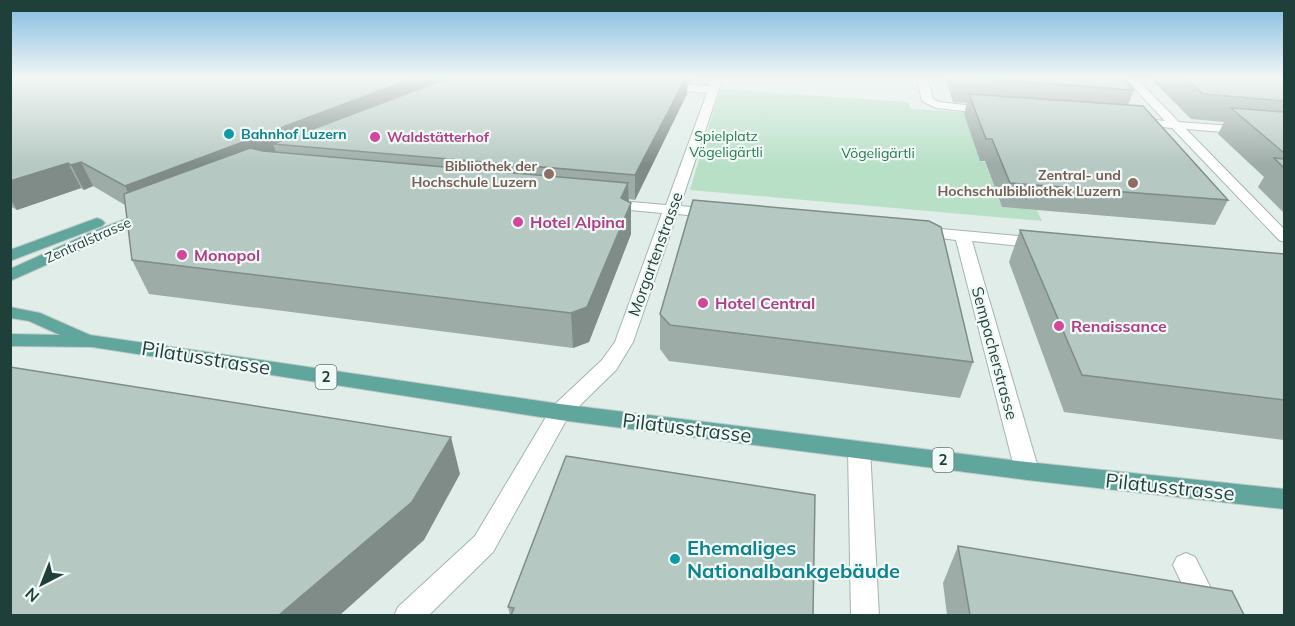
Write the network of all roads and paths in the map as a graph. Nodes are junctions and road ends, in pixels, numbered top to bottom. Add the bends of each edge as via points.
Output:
1 (708, 106) edge
2 (948, 106) edge
3 (1158, 106) edge
4 (1003, 112) edge
5 (1121, 121) edge
6 (1177, 126) junction
7 (1284, 133) edge
8 (588, 202) edge
9 (670, 210) junction
10 (725, 214) edge
11 (906, 231) edge
12 (963, 236) junction
13 (1284, 237) edge
14 (1053, 244) edge
15 (10, 256) edge
16 (10, 276) edge
17 (10, 312) edge
18 (10, 340) edge
19 (92, 341) junction
20 (560, 412) junction
21 (859, 449) junction
22 (1027, 471) junction
23 (1284, 499) edge
24 (1186, 565) dead end
25 (408, 615) edge
26 (864, 615) edge
27 (1211, 615) edge

1 - 9 street, Morgartenstrasse
2 - 4 street
3 - 6 street
5 - 6 street
6 - 7 street
6 - 13 street
8 - 9 street
9 - 10 street
9 - 20 street, Morgartenstrasse via 624,342 609,365
11 - 12 street
12 - 14 street
12 - 22 street, Sempacherstrasse
15 - 16 main road, Zentralstrasse via 158,205
17 - 19 main road, Pilatusstrasse / 2 via 34,317
18 - 19 main road, Pilatusstrasse / 2
19 - 20 main road, Pilatusstrasse / 2
20 - 21 main road, Pilatusstrasse / 2
20 - 25 street, Morgartenstrasse via 484,544
21 - 22 main road, Pilatusstrasse / 2
21 - 26 street
22 - 23 main road, Pilatusstrasse / 2
24 - 27 street

